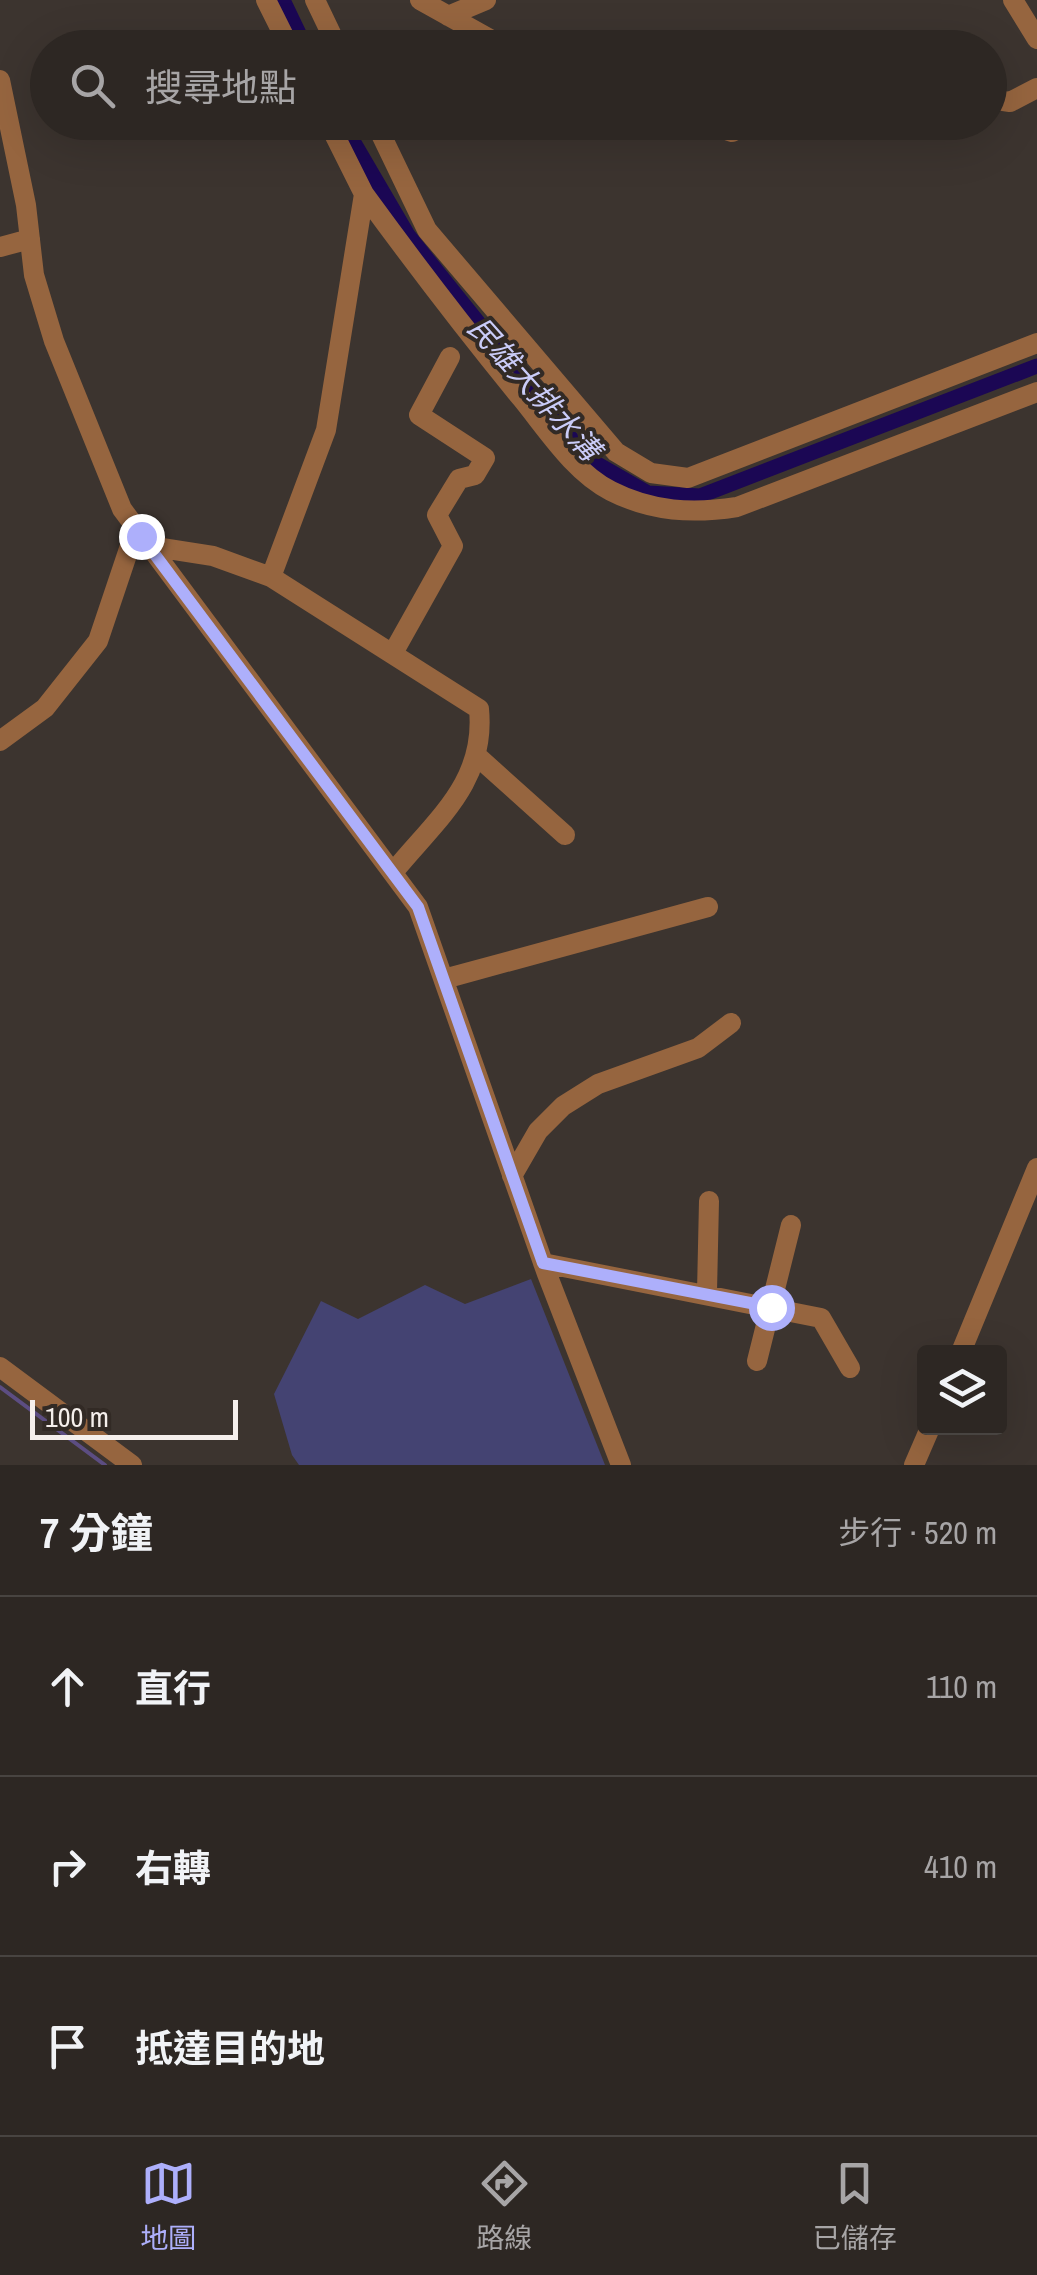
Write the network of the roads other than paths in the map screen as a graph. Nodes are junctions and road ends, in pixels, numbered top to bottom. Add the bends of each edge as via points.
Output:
1 (266, 0) edge
2 (315, 0) edge
3 (420, 0) edge
4 (486, 0) edge
5 (1014, 0) edge
6 (448, 16) junction
7 (281, 30) edge
8 (329, 30) edge
9 (473, 30) edge
10 (1037, 40) edge
11 (0, 80) edge
12 (1037, 88) edge
13 (1007, 102) edge
14 (337, 140) edge
15 (384, 140) edge
16 (364, 194) junction
17 (30, 240) junction
18 (0, 247) edge
19 (1037, 343) edge
20 (450, 357) dead end
21 (1037, 392) edge
22 (136, 528) junction
23 (149, 546) junction
24 (271, 577) junction
25 (393, 654) junction
26 (0, 741) edge
27 (478, 756) junction
28 (565, 834) dead end
29 (395, 870) junction
30 (708, 907) dead end
31 (444, 980) junction
32 (732, 1023) dead end
33 (1037, 1168) edge
34 (512, 1176) junction
35 (710, 1201) dead end
36 (791, 1225) dead end
37 (543, 1263) junction
38 (707, 1292) junction
39 (771, 1307) junction
40 (963, 1345) edge
41 (757, 1361) dead end
42 (0, 1367) edge
43 (850, 1368) dead end
44 (927, 1435) edge
45 (132, 1465) edge
46 (621, 1465) edge
47 (914, 1465) edge

1 - 7 street
2 - 8 street
3 - 6 street
4 - 6 street
5 - 10 street
6 - 9 street
11 - 17 street
12 - 13 street
14 - 16 street
15 - 19 street via 427,230 616,452 650,473 688,478
16 - 21 street via 571,459 609,490 645,504 695,514 737,507
16 - 24 street via 326,430
17 - 18 street
17 - 22 street via 54,341 122,509
20 - 25 street via 419,415 485,458 475,475 460,479 437,514 452,546
22 - 23 street
22 - 26 street via 98,641 46,708
23 - 24 street via 213,556
23 - 29 street
24 - 25 street
25 - 27 street via 480,709
27 - 28 street
27 - 29 street via 471,778
29 - 31 street via 418,907
30 - 31 street
31 - 34 street
32 - 34 street via 698,1048 598,1084 563,1106 538,1131
33 - 40 street
34 - 37 street
35 - 38 street
36 - 39 street
37 - 38 street
37 - 46 street
38 - 39 street
39 - 41 street
39 - 43 street via 821,1318
42 - 45 street
44 - 47 street

